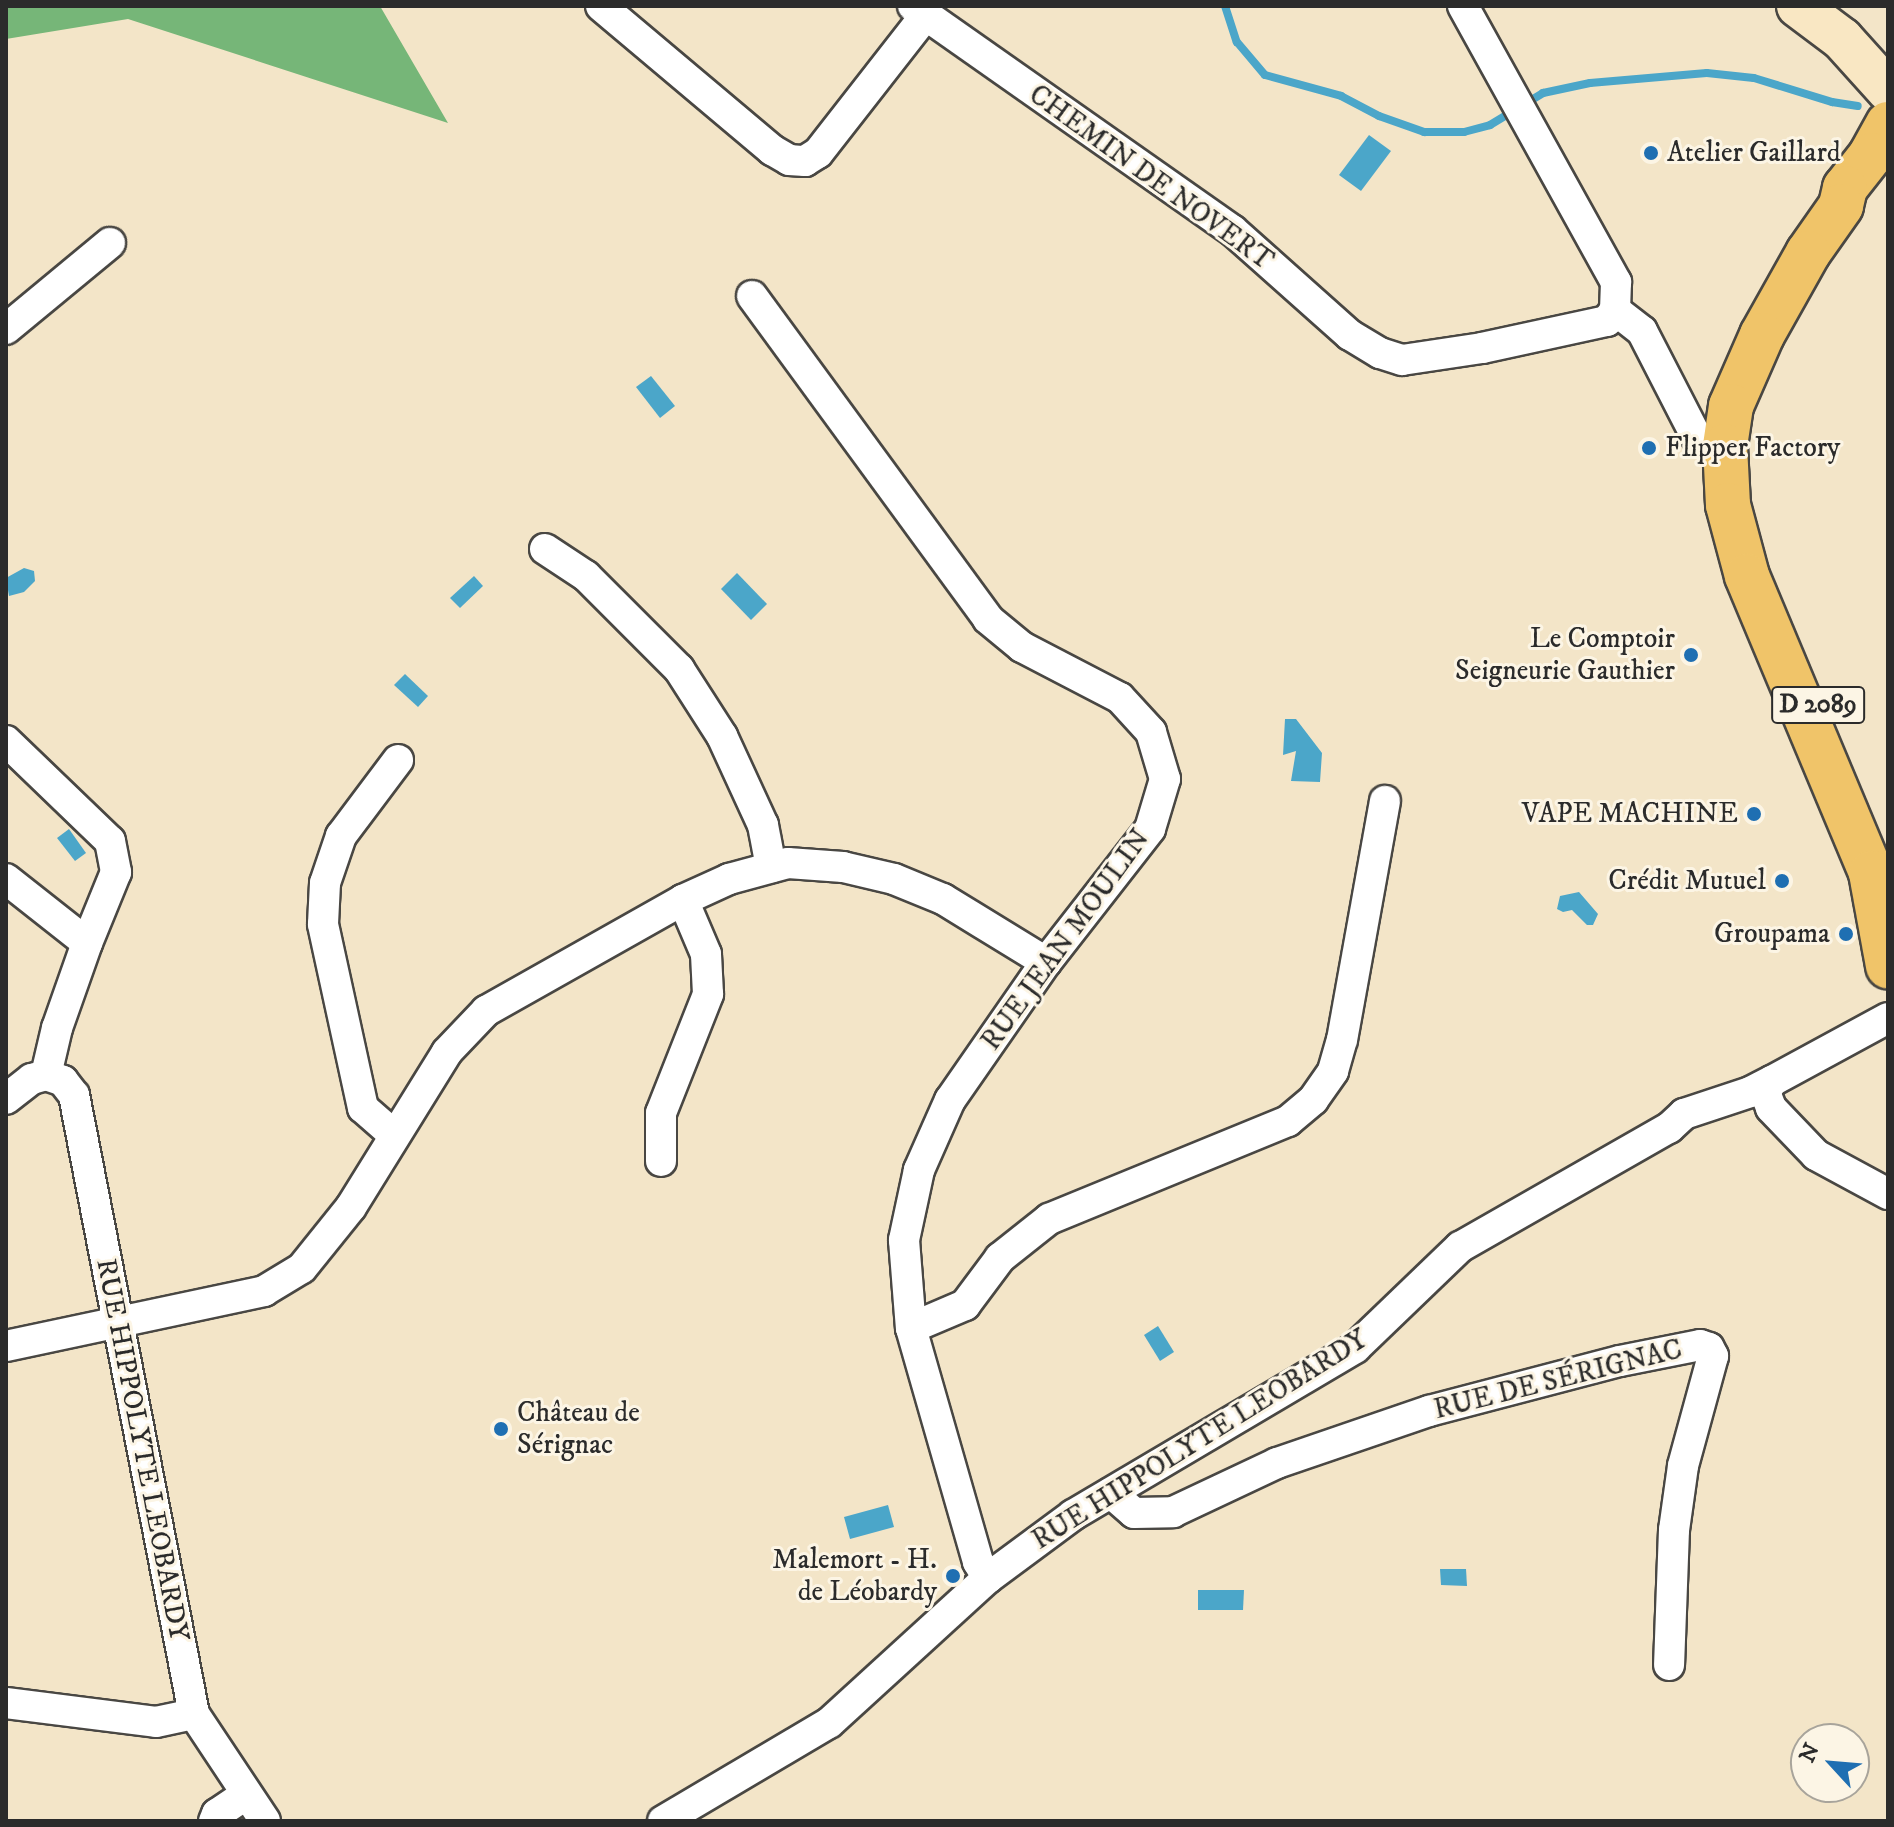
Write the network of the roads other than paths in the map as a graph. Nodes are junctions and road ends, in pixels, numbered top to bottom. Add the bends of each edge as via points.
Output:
1 (601, 6) edge
2 (1463, 6) edge
3 (1798, 6) edge
4 (919, 11) edge
5 (1842, 39) junction
6 (1888, 47) edge
7 (1888, 90) edge
8 (1888, 99) edge
9 (1888, 122) edge
10 (1888, 177) edge
11 (1841, 206) junction
12 (110, 243) dead end
13 (752, 296) dead end
14 (1615, 310) junction
15 (6, 329) edge
16 (1725, 446) junction
17 (545, 549) dead end
18 (6, 741) edge
19 (398, 760) dead end
20 (1385, 801) dead end
21 (771, 867) junction
22 (1881, 871) edge
23 (6, 879) edge
24 (683, 900) junction
25 (87, 943) junction
26 (1046, 962) junction
27 (1888, 966) edge
28 (1888, 1018) edge
29 (46, 1075) junction
30 (1772, 1081) junction
31 (6, 1099) edge
32 (1786, 1126) junction
33 (1669, 1128) junction
34 (394, 1135) junction
35 (661, 1161) dead end
36 (1888, 1194) edge
37 (116, 1323) junction
38 (911, 1328) junction
39 (6, 1346) edge
40 (1111, 1493) junction
41 (988, 1578) junction
42 (1669, 1665) dead end
43 (6, 1703) edge
44 (194, 1714) junction
45 (245, 1795) junction
46 (214, 1821) edge
47 (265, 1821) edge
48 (663, 1821) edge

1 - 4 street via 772,150 789,160 805,161 818,153
2 - 14 street via 1616,282
3 - 5 main road
4 - 14 street, CHEMIN DE NOVERT via 1232,230 1350,335 1380,353 1402,360 1482,348 1607,321
5 - 6 main road
5 - 7 main road
8 - 9 main road
9 - 11 main road, D 2089 via 1845,188
10 - 11 main road, D 2089
11 - 16 main road, D 2089 via 1762,335 1731,406
12 - 15 street
13 - 26 street, RUE JEAN MOULIN via 988,619 1022,647 1120,698 1151,732 1165,779 1150,829
14 - 16 street via 1642,331 1697,438
16 - 22 main road, D 2089 via 1728,505 1747,576
17 - 21 street via 586,576 679,669 722,736 758,812
18 - 25 street via 110,841 116,872
19 - 34 street via 341,836 325,883 323,924 363,1108
20 - 38 street via 1342,1040 1333,1071 1313,1100 1288,1121 1049,1219 1000,1258 965,1305
21 - 24 street
21 - 26 street via 843,867 894,879 943,899
22 - 27 main road, D 2089
23 - 25 street
24 - 34 street via 486,1011 447,1052
24 - 35 street via 706,954 708,994 661,1113
25 - 29 street
26 - 38 street, RUE JEAN MOULIN via 950,1100 919,1170 904,1240
28 - 30 street, RUE HIPPOLYTE LEOBARDY
29 - 31 street
29 - 37 street, RUE HIPPOLYTE LEOBARDY via 63,1081 74,1095
30 - 32 street, RUE HIPPOLYTE LEOBARDY via 1765,1100
30 - 33 street, RUE HIPPOLYTE LEOBARDY via 1684,1114
32 - 33 street, RUE HIPPOLYTE LEOBARDY via 1741,1108 1689,1128
32 - 36 street, RUE HIPPOLYTE LEOBARDY via 1836,1169
33 - 40 street, RUE HIPPOLYTE LEOBARDY via 1460,1247 1355,1348
34 - 37 street via 351,1207 302,1268 264,1291
37 - 39 street
37 - 44 street, RUE HIPPOLYTE LEOBARDY
38 - 41 street, RUE JEAN MOULIN via 978,1562
40 - 41 street, RUE HIPPOLYTE LEOBARDY
40 - 42 street, RUE DE SÉRIGNAC via 1134,1513 1173,1512 1277,1463 1429,1411 1700,1345 1713,1356 1683,1466 1674,1530
41 - 48 street, RUE HIPPOLYTE LEOBARDY via 829,1723
43 - 44 street via 156,1722
44 - 45 street, RUE HIPPOLYTE LEOBARDY
45 - 46 street
45 - 47 street, RUE HIPPOLYTE LEOBARDY

